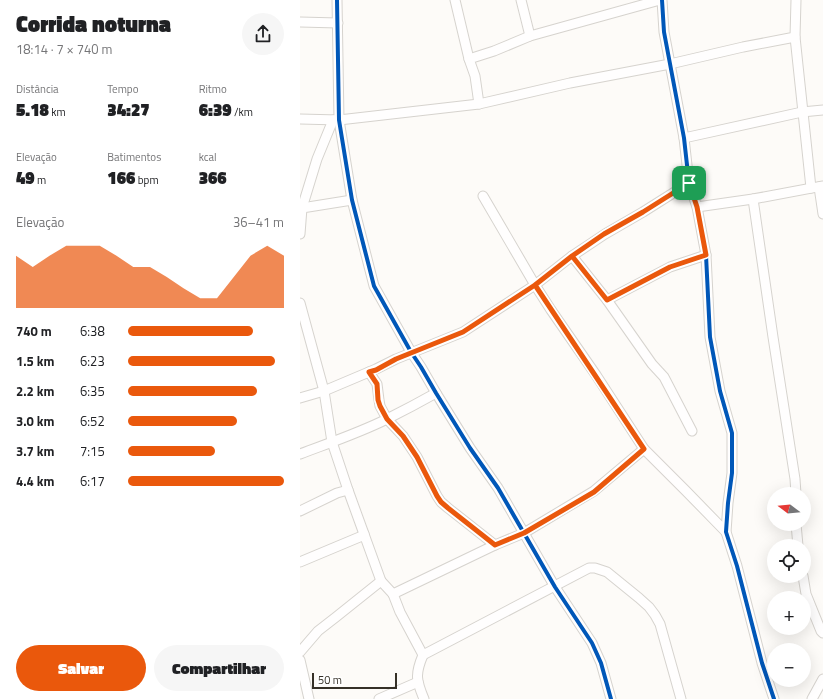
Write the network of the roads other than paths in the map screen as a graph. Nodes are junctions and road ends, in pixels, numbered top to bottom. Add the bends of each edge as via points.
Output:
1 (337, 0) edge
2 (455, 0) edge
3 (521, 0) edge
4 (661, 0) edge
5 (796, 0) edge
6 (300, 22) edge
7 (338, 23) junction
8 (530, 36) junction
9 (795, 37) junction
10 (469, 58) junction
11 (670, 64) junction
12 (479, 104) junction
13 (823, 110) edge
14 (802, 112) junction
15 (300, 119) edge
16 (336, 120) junction
17 (684, 138) junction
18 (689, 183) junction
19 (818, 187) edge
20 (484, 196) dead end
21 (753, 199) junction
22 (352, 200) junction
23 (697, 207) junction
24 (301, 208) edge
25 (823, 214) edge
26 (300, 234) edge
27 (706, 255) junction
28 (572, 256) junction
29 (535, 285) junction
30 (607, 300) junction
31 (300, 303) edge
32 (303, 325) edge
33 (411, 352) junction
34 (369, 372) junction
35 (324, 391) junction
36 (436, 394) junction
37 (300, 398) edge
38 (387, 419) junction
39 (692, 431) dead end
40 (332, 442) junction
41 (644, 449) junction
42 (300, 454) edge
43 (796, 487) edge
44 (348, 490) junction
45 (300, 511) edge
46 (726, 532) junction
47 (524, 533) junction
48 (364, 534) junction
49 (495, 545) junction
50 (300, 562) edge
51 (382, 581) junction
52 (804, 583) edge
53 (555, 587) junction
54 (393, 594) junction
55 (823, 633) edge
56 (300, 652) edge
57 (423, 655) junction
58 (300, 660) edge
59 (823, 679) edge
60 (418, 682) junction
61 (303, 686) edge
62 (309, 699) edge
63 (379, 699) edge
64 (424, 699) edge
65 (612, 699) edge
66 (682, 699) edge
67 (774, 699) edge
68 (812, 699) edge

1 - 7 street
2 - 10 street
3 - 8 street
4 - 8 street
4 - 11 street
5 - 9 street
6 - 7 street
7 - 16 street
8 - 10 street
9 - 11 street
9 - 14 street
10 - 12 street via 475,76
11 - 12 street
11 - 17 street
12 - 16 street
13 - 14 street
14 - 17 street
14 - 19 street
15 - 16 street
16 - 22 street
16 - 24 street via 317,159
17 - 18 street
18 - 23 street
18 - 28 street
19 - 21 street
19 - 25 street
20 - 29 street
21 - 23 street
21 - 43 street
22 - 24 street
22 - 33 street via 374,286
23 - 27 street
24 - 26 street
27 - 30 street via 670,267
27 - 46 street via 710,337 720,391 732,433 732,473
28 - 29 street
28 - 30 street
29 - 33 street via 463,332
29 - 41 street
30 - 39 street via 664,377
31 - 32 street
32 - 35 street
33 - 34 street
33 - 36 street
34 - 35 street
34 - 38 street via 377,384 378,400
35 - 37 street
35 - 40 street
36 - 38 street
36 - 47 street via 498,488
38 - 40 street
38 - 49 street via 403,436 417,457 441,502
40 - 42 street
40 - 44 street
41 - 46 street
41 - 47 street via 594,492
44 - 45 street
44 - 48 street
46 - 67 street
47 - 49 street
47 - 53 street
48 - 50 street
48 - 51 street
49 - 54 street
51 - 54 street
51 - 56 street via 318,631
52 - 55 street via 806,594
53 - 57 street
53 - 65 street via 592,643
53 - 66 street via 589,568 595,568 607,572 639,598 660,624
54 - 57 street
57 - 60 street via 417,672
58 - 61 street
59 - 68 street
60 - 63 street
60 - 64 street
61 - 62 street

